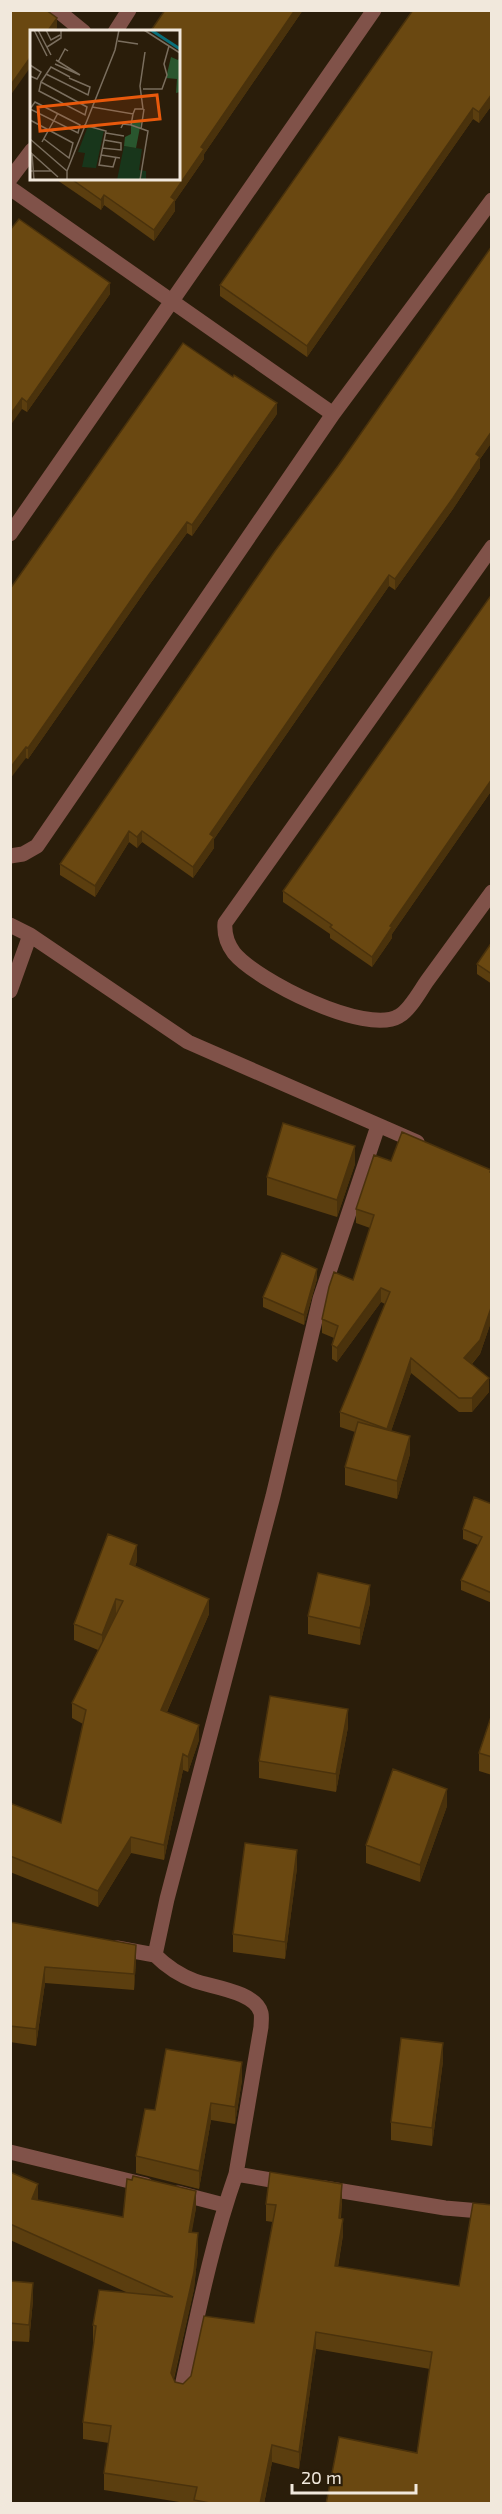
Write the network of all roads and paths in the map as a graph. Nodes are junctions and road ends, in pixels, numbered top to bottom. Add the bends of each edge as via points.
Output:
1 (57, 10) edge
2 (129, 10) edge
3 (374, 10) edge
4 (82, 30) edge
5 (116, 30) edge
6 (30, 153) edge
7 (10, 179) edge
8 (10, 188) edge
9 (492, 200) edge
10 (172, 301) junction
11 (333, 414) junction
12 (10, 534) edge
13 (492, 547) edge
14 (10, 856) edge
15 (492, 892) edge
16 (10, 925) edge
17 (30, 935) junction
18 (10, 991) edge
19 (378, 1126) junction
20 (427, 1146) edge
21 (100, 1945) edge
22 (155, 1955) junction
23 (10, 2152) edge
24 (236, 2174) junction
25 (224, 2205) junction
26 (492, 2212) edge
27 (181, 2391) edge

1 - 4 street
2 - 5 street
3 - 10 street
6 - 7 street
8 - 10 street
9 - 11 street
10 - 11 street
10 - 12 street
11 - 14 street via 37,846
13 - 15 street via 225,923 225,930 230,946 241,960 282,986 352,1018 387,1020 399,1016 418,994
16 - 17 street
17 - 18 street
17 - 19 street via 188,1042
19 - 20 street
19 - 22 street via 320,1299
21 - 22 street
22 - 24 street via 181,1976 249,1999 261,2013
23 - 25 street
24 - 25 street
24 - 26 street
25 - 27 street

